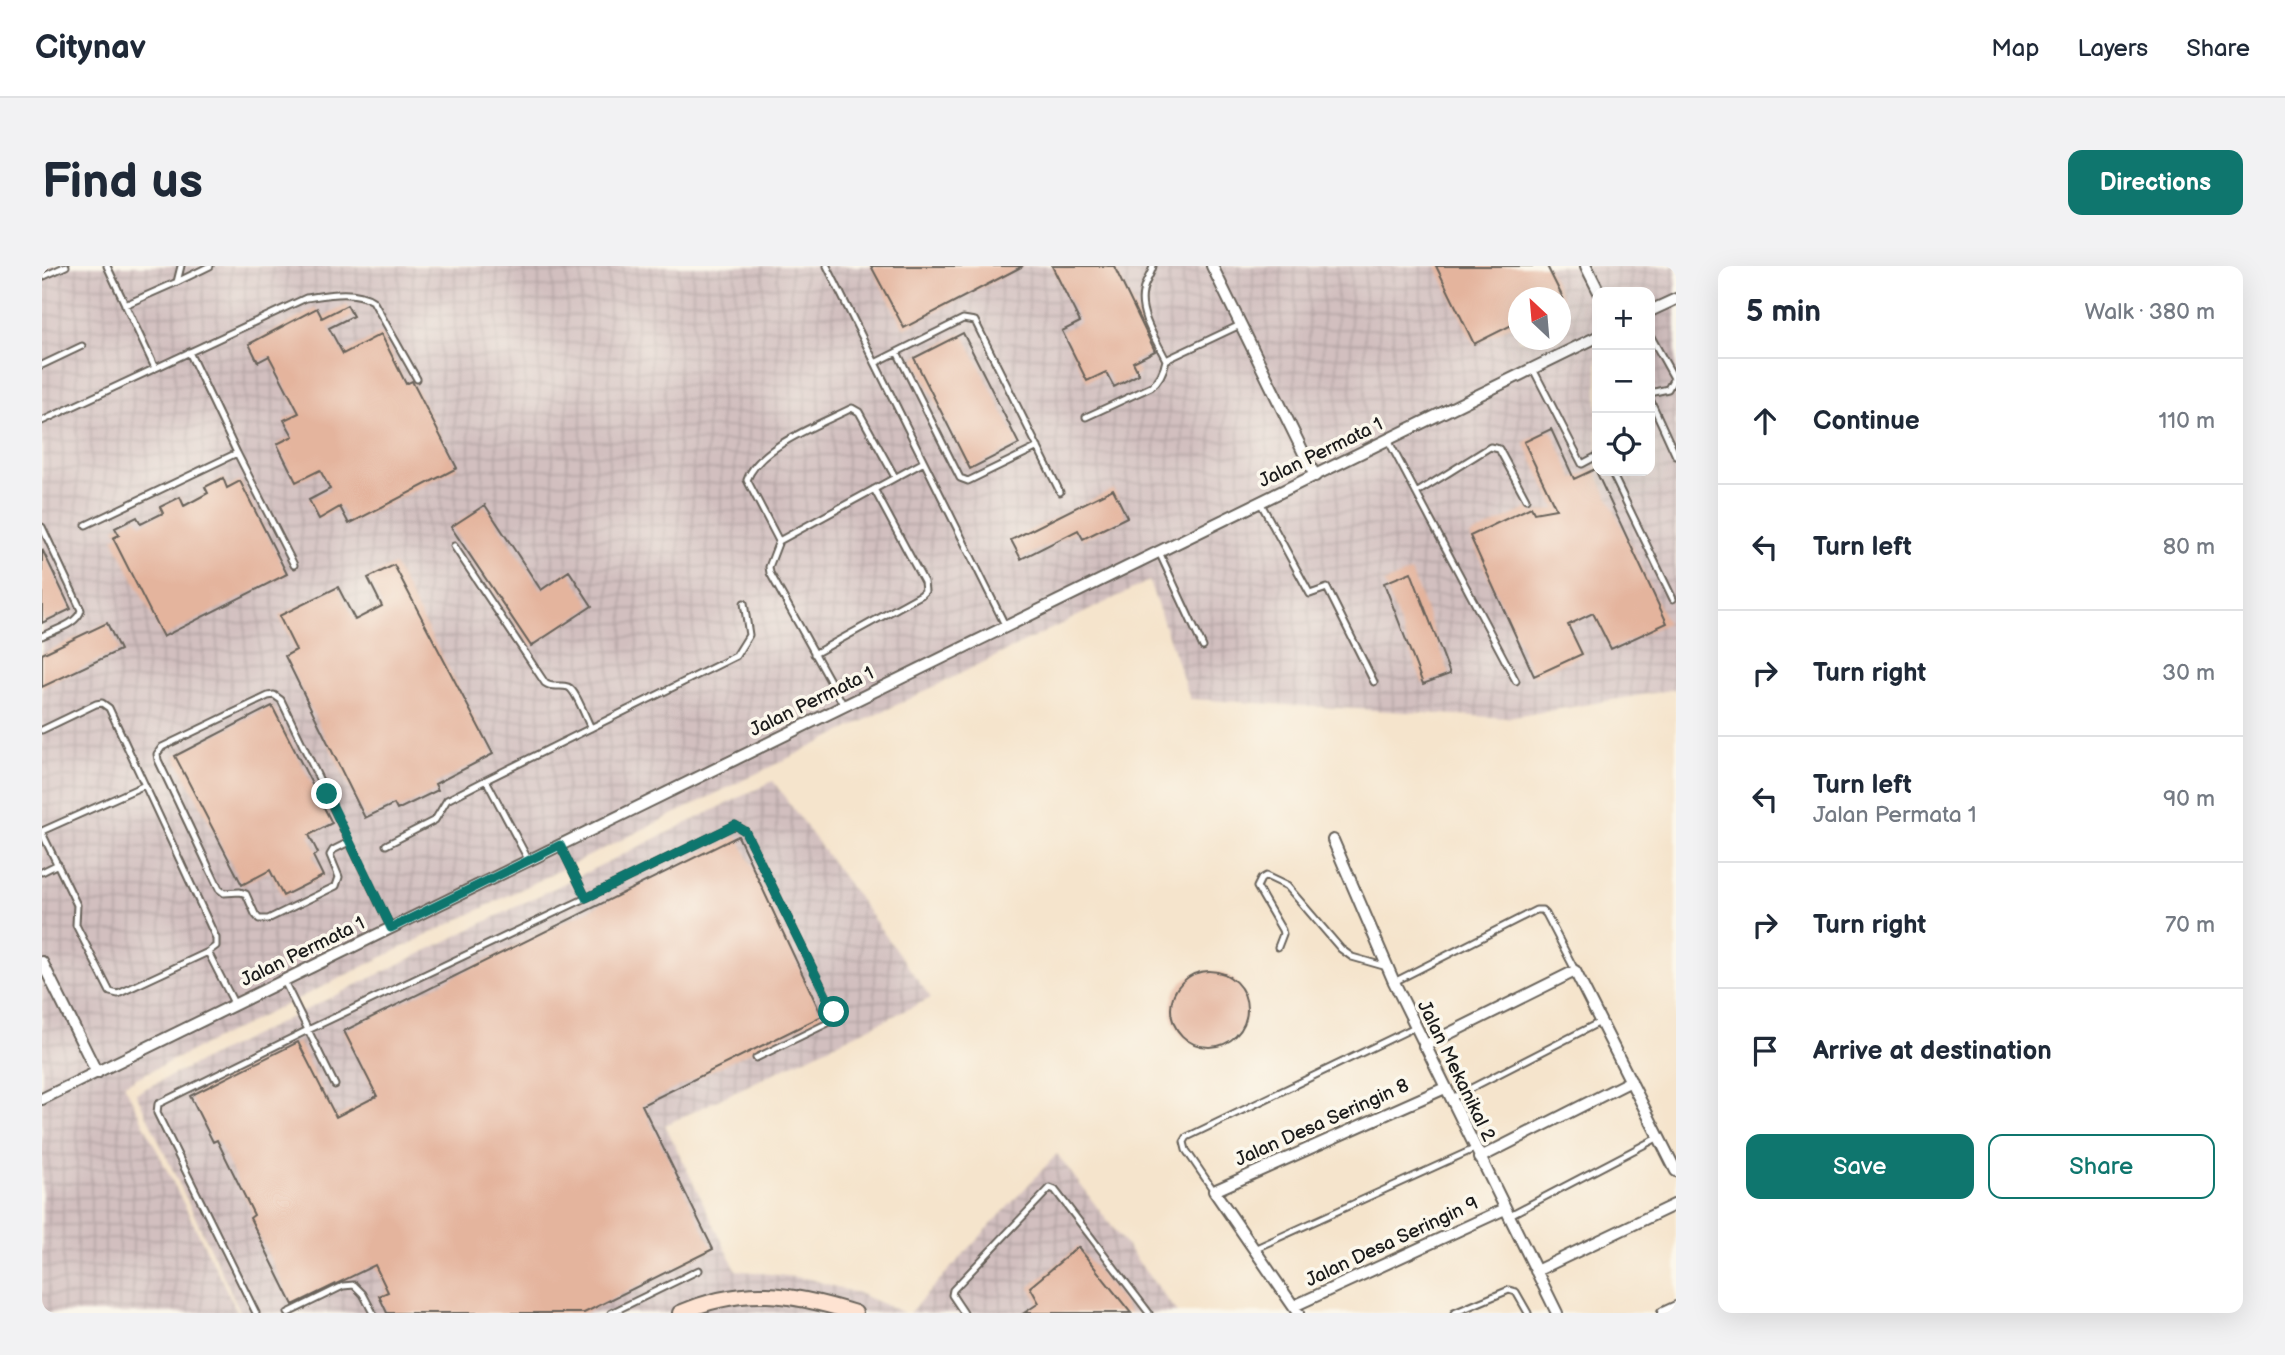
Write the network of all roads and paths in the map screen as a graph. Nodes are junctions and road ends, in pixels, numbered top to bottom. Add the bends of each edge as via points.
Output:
1 (66, 266) edge
2 (107, 266) edge
3 (181, 266) edge
4 (209, 266) edge
5 (827, 266) edge
6 (1153, 266) edge
7 (1212, 266) edge
8 (1586, 266) edge
9 (42, 277) edge
10 (177, 282) junction
11 (1596, 287) edge
12 (1676, 299) edge
13 (125, 305) junction
14 (1655, 310) edge
15 (1240, 324) junction
16 (1592, 339) edge
17 (1655, 344) edge
18 (82, 346) dead end
19 (189, 352) junction
20 (897, 352) junction
21 (1166, 360) junction
22 (875, 363) junction
23 (42, 365) edge
24 (155, 368) junction
25 (1532, 369) junction
26 (417, 379) dead end
27 (1655, 392) edge
28 (1655, 411) edge
29 (1086, 417) dead end
30 (42, 421) edge
31 (1388, 440) junction
32 (1038, 447) junction
33 (237, 453) junction
34 (1676, 456) edge
35 (1592, 459) edge
36 (924, 462) junction
37 (1315, 476) junction
38 (1613, 476) edge
39 (895, 477) junction
40 (874, 489) junction
41 (1060, 492) dead end
42 (1416, 493) junction
43 (1526, 499) dead end
44 (1260, 502) junction
45 (86, 525) dead end
46 (42, 527) edge
47 (779, 541) junction
48 (454, 546) dead end
49 (1159, 552) junction
50 (294, 565) dead end
51 (1673, 599) dead end
52 (744, 603) dead end
53 (1006, 627) junction
54 (42, 636) edge
55 (1203, 647) dead end
56 (814, 654) junction
57 (1516, 681) dead end
58 (1374, 682) dead end
59 (844, 706) junction
60 (591, 728) junction
61 (42, 730) edge
62 (486, 780) junction
63 (145, 785) junction
64 (42, 832) edge
65 (1333, 840) dead end
66 (349, 842) junction
67 (386, 845) dead end
68 (560, 845) junction
69 (51, 850) junction
70 (42, 854) edge
71 (529, 860) junction
72 (58, 864) junction
73 (42, 872) edge
74 (586, 898) junction
75 (391, 928) junction
76 (1278, 947) dead end
77 (208, 953) junction
78 (42, 962) edge
79 (1387, 967) junction
80 (1575, 971) junction
81 (284, 981) junction
82 (1394, 982) junction
83 (235, 1005) junction
84 (1601, 1022) junction
85 (1415, 1027) junction
86 (308, 1030) junction
87 (1424, 1046) junction
88 (756, 1058) dead end
89 (97, 1073) junction
90 (1631, 1081) junction
91 (335, 1085) dead end
92 (1448, 1093) junction
93 (42, 1099) edge
94 (1659, 1137) junction
95 (1477, 1154) junction
96 (1676, 1171) edge
97 (1214, 1191) junction
98 (1676, 1204) edge
99 (1506, 1213) junction
100 (1254, 1249) junction
101 (699, 1270) dead end
102 (1536, 1271) junction
103 (1676, 1307) edge
104 (1296, 1310) edge
105 (256, 1313) edge
106 (288, 1313) edge
107 (373, 1313) edge
108 (611, 1313) edge
109 (680, 1313) edge
110 (855, 1313) edge
111 (964, 1313) edge
112 (1149, 1313) edge
113 (1454, 1313) edge
114 (1528, 1313) edge
115 (1557, 1313) edge
116 (1663, 1313) edge

1 - 9 lane
2 - 13 lane
3 - 10 lane
4 - 10 lane
5 - 22 lane
6 - 21 lane via 1142,299
7 - 15 street
8 - 11 street
10 - 13 lane
12 - 14 street
13 - 24 lane
15 - 21 lane
15 - 37 street
16 - 25 street, Jalan Permata 1
17 - 27 lane via 1674,378 1668,389
18 - 23 lane
19 - 24 lane
19 - 26 lane via 306,298 342,293 373,301
19 - 33 lane
20 - 22 lane
20 - 32 lane via 963,319 975,321
20 - 32 lane via 960,478 968,481
21 - 29 lane via 1158,382 1151,387
22 - 36 lane
24 - 30 lane
25 - 31 street, Jalan Permata 1
25 - 35 lane via 1582,464
28 - 34 lane
31 - 37 street, Jalan Permata 1
31 - 42 lane
32 - 41 lane
33 - 45 lane
33 - 50 lane
36 - 39 lane
36 - 53 lane
37 - 44 street, Jalan Permata 1
38 - 51 lane
39 - 40 lane
39 - 47 lane via 859,412 852,408 771,450 747,480
40 - 47 lane
40 - 56 lane via 925,591
42 - 43 lane via 1490,447 1499,449
42 - 57 lane
44 - 49 street, Jalan Permata 1
44 - 58 lane via 1310,594 1327,588
46 - 54 lane via 81,610 75,620
47 - 56 lane via 770,573
48 - 60 lane via 545,683 573,690
49 - 53 street, Jalan Permata 1
49 - 55 lane
52 - 60 lane via 749,635 736,656
53 - 59 street, Jalan Permata 1
56 - 59 lane
59 - 68 street, Jalan Permata 1
60 - 62 lane
61 - 63 lane via 102,703 109,708
62 - 67 lane via 447,800 435,820
62 - 71 lane
63 - 64 lane
63 - 77 lane via 216,937 216,946
64 - 69 lane
65 - 79 street, Jalan Mekanikal 2
66 - 66 lane via 330,855 338,877 335,886 268,919 259,919 246,894 223,893 219,888 157,754 162,747 274,695 281,701
66 - 75 lane
68 - 71 street, Jalan Permata 1
68 - 74 lane
69 - 70 lane
69 - 72 lane
71 - 75 street, Jalan Permata 1
72 - 73 lane
72 - 77 lane via 77,905 76,925 110,992 118,994
74 - 86 lane
74 - 88 lane via 735,825 745,831 834,1012 828,1023
75 - 81 street, Jalan Permata 1
76 - 79 lane via 1282,930 1257,887 1266,876 1287,886 1341,949
77 - 83 lane
78 - 89 street
79 - 82 street, Jalan Mekanikal 2
80 - 82 lane via 1546,914 1536,909
80 - 84 street
80 - 87 street
81 - 83 street, Jalan Permata 1
81 - 86 lane
82 - 85 street, Jalan Mekanikal 2
83 - 89 street, Jalan Permata 1
84 - 90 street
84 - 92 lane
85 - 87 street, Jalan Mekanikal 2
85 - 97 lane via 1187,1137 1186,1150
86 - 91 lane
86 - 105 lane via 158,1104 158,1113
87 - 92 street, Jalan Mekanikal 2
89 - 93 street, Jalan Permata 1
90 - 94 street
90 - 95 street
92 - 95 street, Jalan Mekanikal 2
92 - 97 street, Jalan Desa Seringin 8
94 - 96 street
94 - 99 lane
95 - 99 street, Jalan Mekanikal 2
95 - 100 lane
97 - 100 street
98 - 102 street
99 - 102 street, Jalan Mekanikal 2
99 - 104 street, Jalan Desa Seringin 9
100 - 104 street
101 - 108 lane
102 - 115 street, Jalan Mekanikal 2
103 - 116 street
106 - 107 lane via 354,1285
109 - 110 street via 718,1298 749,1294 816,1301
111 - 112 lane via 953,1290 1050,1188
113 - 114 lane via 1509,1290 1516,1292

